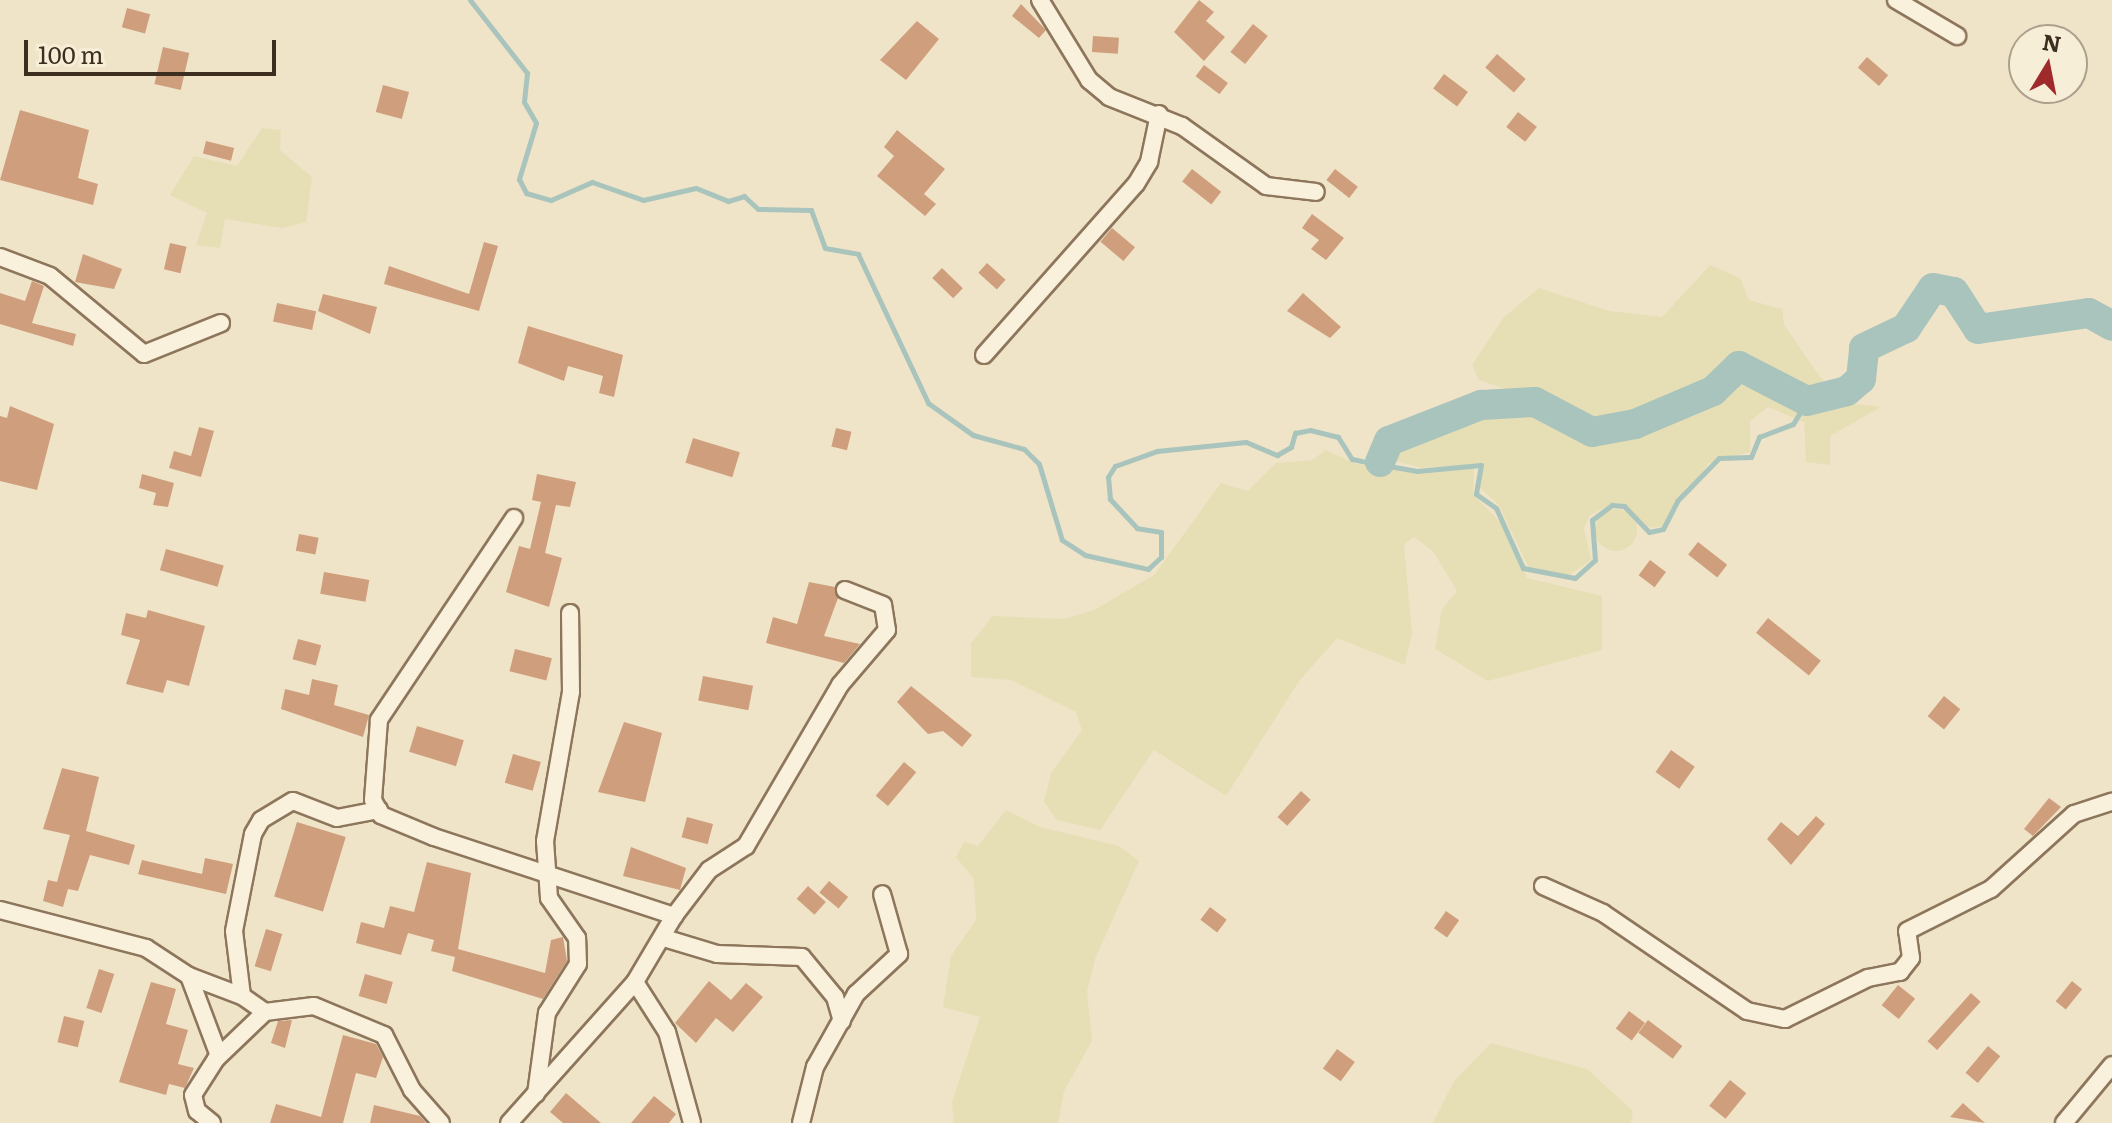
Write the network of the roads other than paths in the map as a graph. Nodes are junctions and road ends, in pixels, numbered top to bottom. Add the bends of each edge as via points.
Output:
1 (1040, 0) edge
2 (1896, 0) edge
3 (1957, 36) dead end
4 (1159, 114) junction
5 (1316, 192) dead end
6 (0, 257) edge
7 (221, 323) dead end
8 (984, 355) dead end
9 (514, 518) dead end
10 (845, 590) dead end
11 (570, 613) dead end
12 (2112, 802) edge
13 (379, 810) junction
14 (546, 872) junction
15 (1543, 886) dead end
16 (882, 894) dead end
17 (0, 910) edge
18 (674, 916) junction
19 (664, 938) junction
20 (189, 976) junction
21 (635, 982) junction
22 (242, 996) junction
23 (265, 1012) junction
24 (842, 1021) junction
25 (219, 1056) junction
26 (2112, 1065) edge
27 (536, 1094) junction
28 (212, 1123) edge
29 (441, 1123) edge
30 (509, 1123) edge
31 (692, 1123) edge
32 (801, 1123) edge
33 (2064, 1123) edge

1 - 4 street via 1089,80 1109,97
2 - 3 street
4 - 5 street via 1266,186
4 - 8 street via 1149,162 1136,184
6 - 7 street via 50,276 144,354
9 - 13 street via 379,720 372,760
10 - 18 street via 883,605 887,630 840,685 746,846 709,870
11 - 14 street via 571,692 546,825
12 - 15 street via 2074,814 1991,889 1907,931 1911,958 1900,972 1868,978 1785,1019 1747,1011 1603,913
13 - 14 street via 434,837
13 - 22 street via 337,818 293,801 261,820 246,856 235,920
14 - 18 street
14 - 27 street via 553,909 577,938 578,964 547,1013
16 - 24 street via 899,954 863,985
17 - 20 street via 146,948
18 - 19 street
19 - 21 street
19 - 24 street via 717,954 802,957 835,997
20 - 22 street
20 - 25 street
21 - 27 street
21 - 31 street via 667,1032
22 - 23 street
23 - 25 street
23 - 29 street via 337,1010 384,1035 412,1090
24 - 32 street via 815,1067
25 - 28 street via 193,1095 197,1111
26 - 33 street
27 - 30 street

